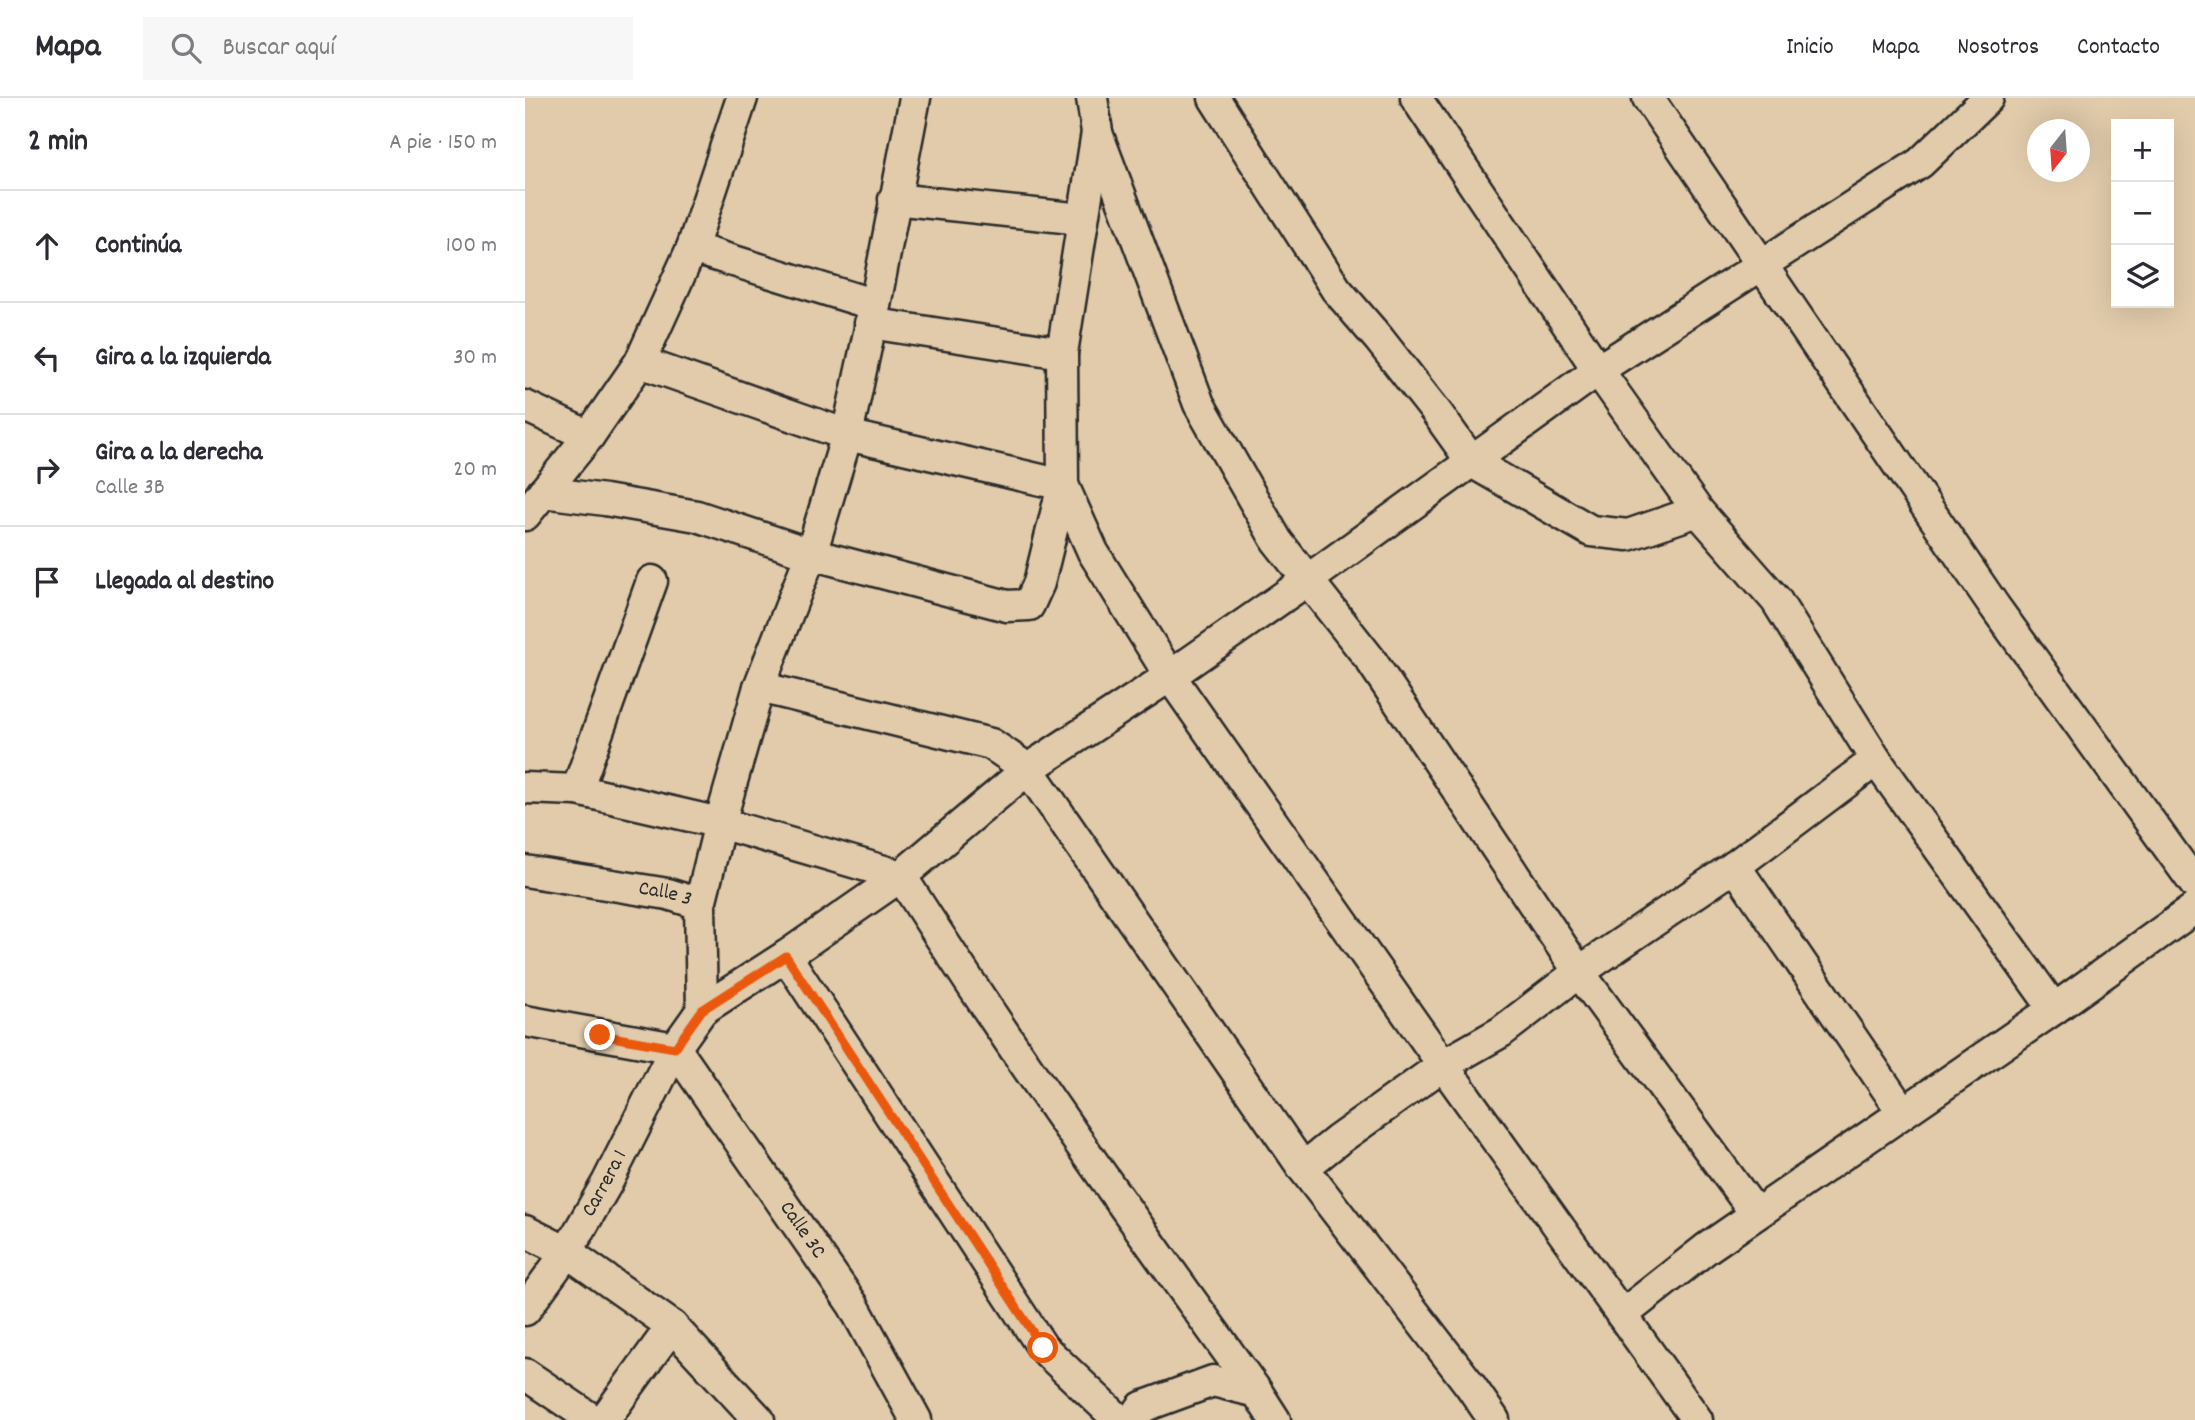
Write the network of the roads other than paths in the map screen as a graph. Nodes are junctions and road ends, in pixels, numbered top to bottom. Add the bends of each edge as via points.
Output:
1 (742, 98) edge
2 (915, 98) edge
3 (1091, 98) edge
4 (1214, 98) edge
5 (1416, 98) edge
6 (1648, 98) edge
7 (1987, 98) edge
8 (1097, 132) junction
9 (894, 199) junction
10 (1081, 219) junction
11 (692, 248) junction
12 (1761, 266) junction
13 (873, 314) junction
14 (1062, 353) junction
15 (640, 362) junction
16 (1598, 370) junction
17 (525, 406) edge
18 (846, 435) junction
19 (589, 436) junction
20 (1472, 463) junction
21 (1063, 485) junction
22 (534, 504) edge
23 (1698, 511) junction
24 (811, 554) junction
25 (1309, 579) junction
26 (652, 582) dead end
27 (1170, 676) junction
28 (759, 687) junction
29 (1876, 760) junction
30 (1028, 769) junction
31 (525, 788) edge
32 (577, 790) junction
33 (720, 823) junction
34 (1735, 866) junction
35 (525, 871) edge
36 (901, 876) junction
37 (2195, 884) edge
38 (700, 904) junction
39 (2195, 908) edge
40 (786, 956) junction
41 (701, 957) junction
42 (1580, 972) junction
43 (754, 977) junction
44 (2054, 1009) junction
45 (702, 1010) junction
46 (525, 1021) edge
47 (675, 1048) junction
48 (1443, 1065) junction
49 (1902, 1111) junction
50 (1303, 1168) junction
51 (1756, 1214) junction
52 (525, 1231) edge
53 (567, 1252) junction
54 (525, 1310) edge
55 (1622, 1315) junction
56 (672, 1326) junction
57 (525, 1374) edge
58 (1257, 1392) junction
59 (1691, 1417) edge
60 (593, 1420) edge
61 (604, 1420) edge
62 (759, 1420) edge
63 (916, 1420) edge
64 (1119, 1420) edge
65 (1133, 1420) edge
66 (1275, 1420) edge
67 (1493, 1420) edge

1 - 11 street
2 - 9 street
3 - 8 street
4 - 20 street via 1336,289
5 - 16 street
6 - 12 street
7 - 12 street via 1920,163
8 - 10 street
8 - 25 street via 1199,404 1277,541
9 - 10 street
9 - 13 street
10 - 14 street
11 - 13 street
11 - 15 street
12 - 16 street
12 - 37 street via 1995,607
13 - 14 street
13 - 18 street
14 - 21 street
15 - 18 street
15 - 19 street
16 - 20 street
16 - 23 street
17 - 19 street
18 - 21 street
18 - 24 street
19 - 22 street
20 - 23 street via 1591,531 1628,535
20 - 25 street
21 - 24 street via 1039,583 1029,605 1007,606
21 - 27 street via 1093,552
22 - 24 street via 605,500 697,516
23 - 29 street via 1776,600
24 - 28 street
25 - 27 street
25 - 42 street via 1370,659
26 - 32 street
27 - 30 street
27 - 48 street
28 - 30 street via 991,744
28 - 33 street
29 - 34 street
29 - 44 street
30 - 36 street
30 - 50 street
31 - 32 street
32 - 33 street
33 - 36 street
33 - 38 street
34 - 42 street
34 - 49 street
35 - 38 street, Calle 3 via 668,894
36 - 40 street
36 - 58 street
38 - 41 street, Calle 3
39 - 44 street
40 - 43 street
40 - 64 street via 1043,1348
41 - 43 street
41 - 45 street, Calle 3
42 - 48 street via 1501,1032
42 - 51 street
43 - 45 street
44 - 49 street
45 - 47 street, Carrera 1
46 - 47 street
47 - 53 street, Carrera 1
47 - 63 street, Calle 3C via 853,1305
48 - 50 street
48 - 55 street
49 - 51 street
50 - 67 street
51 - 55 street
52 - 53 street
53 - 54 street, Carrera 1
53 - 56 street
55 - 59 street
56 - 61 street
56 - 62 street
57 - 60 street
58 - 65 street via 1213,1381 1142,1408
58 - 66 street

